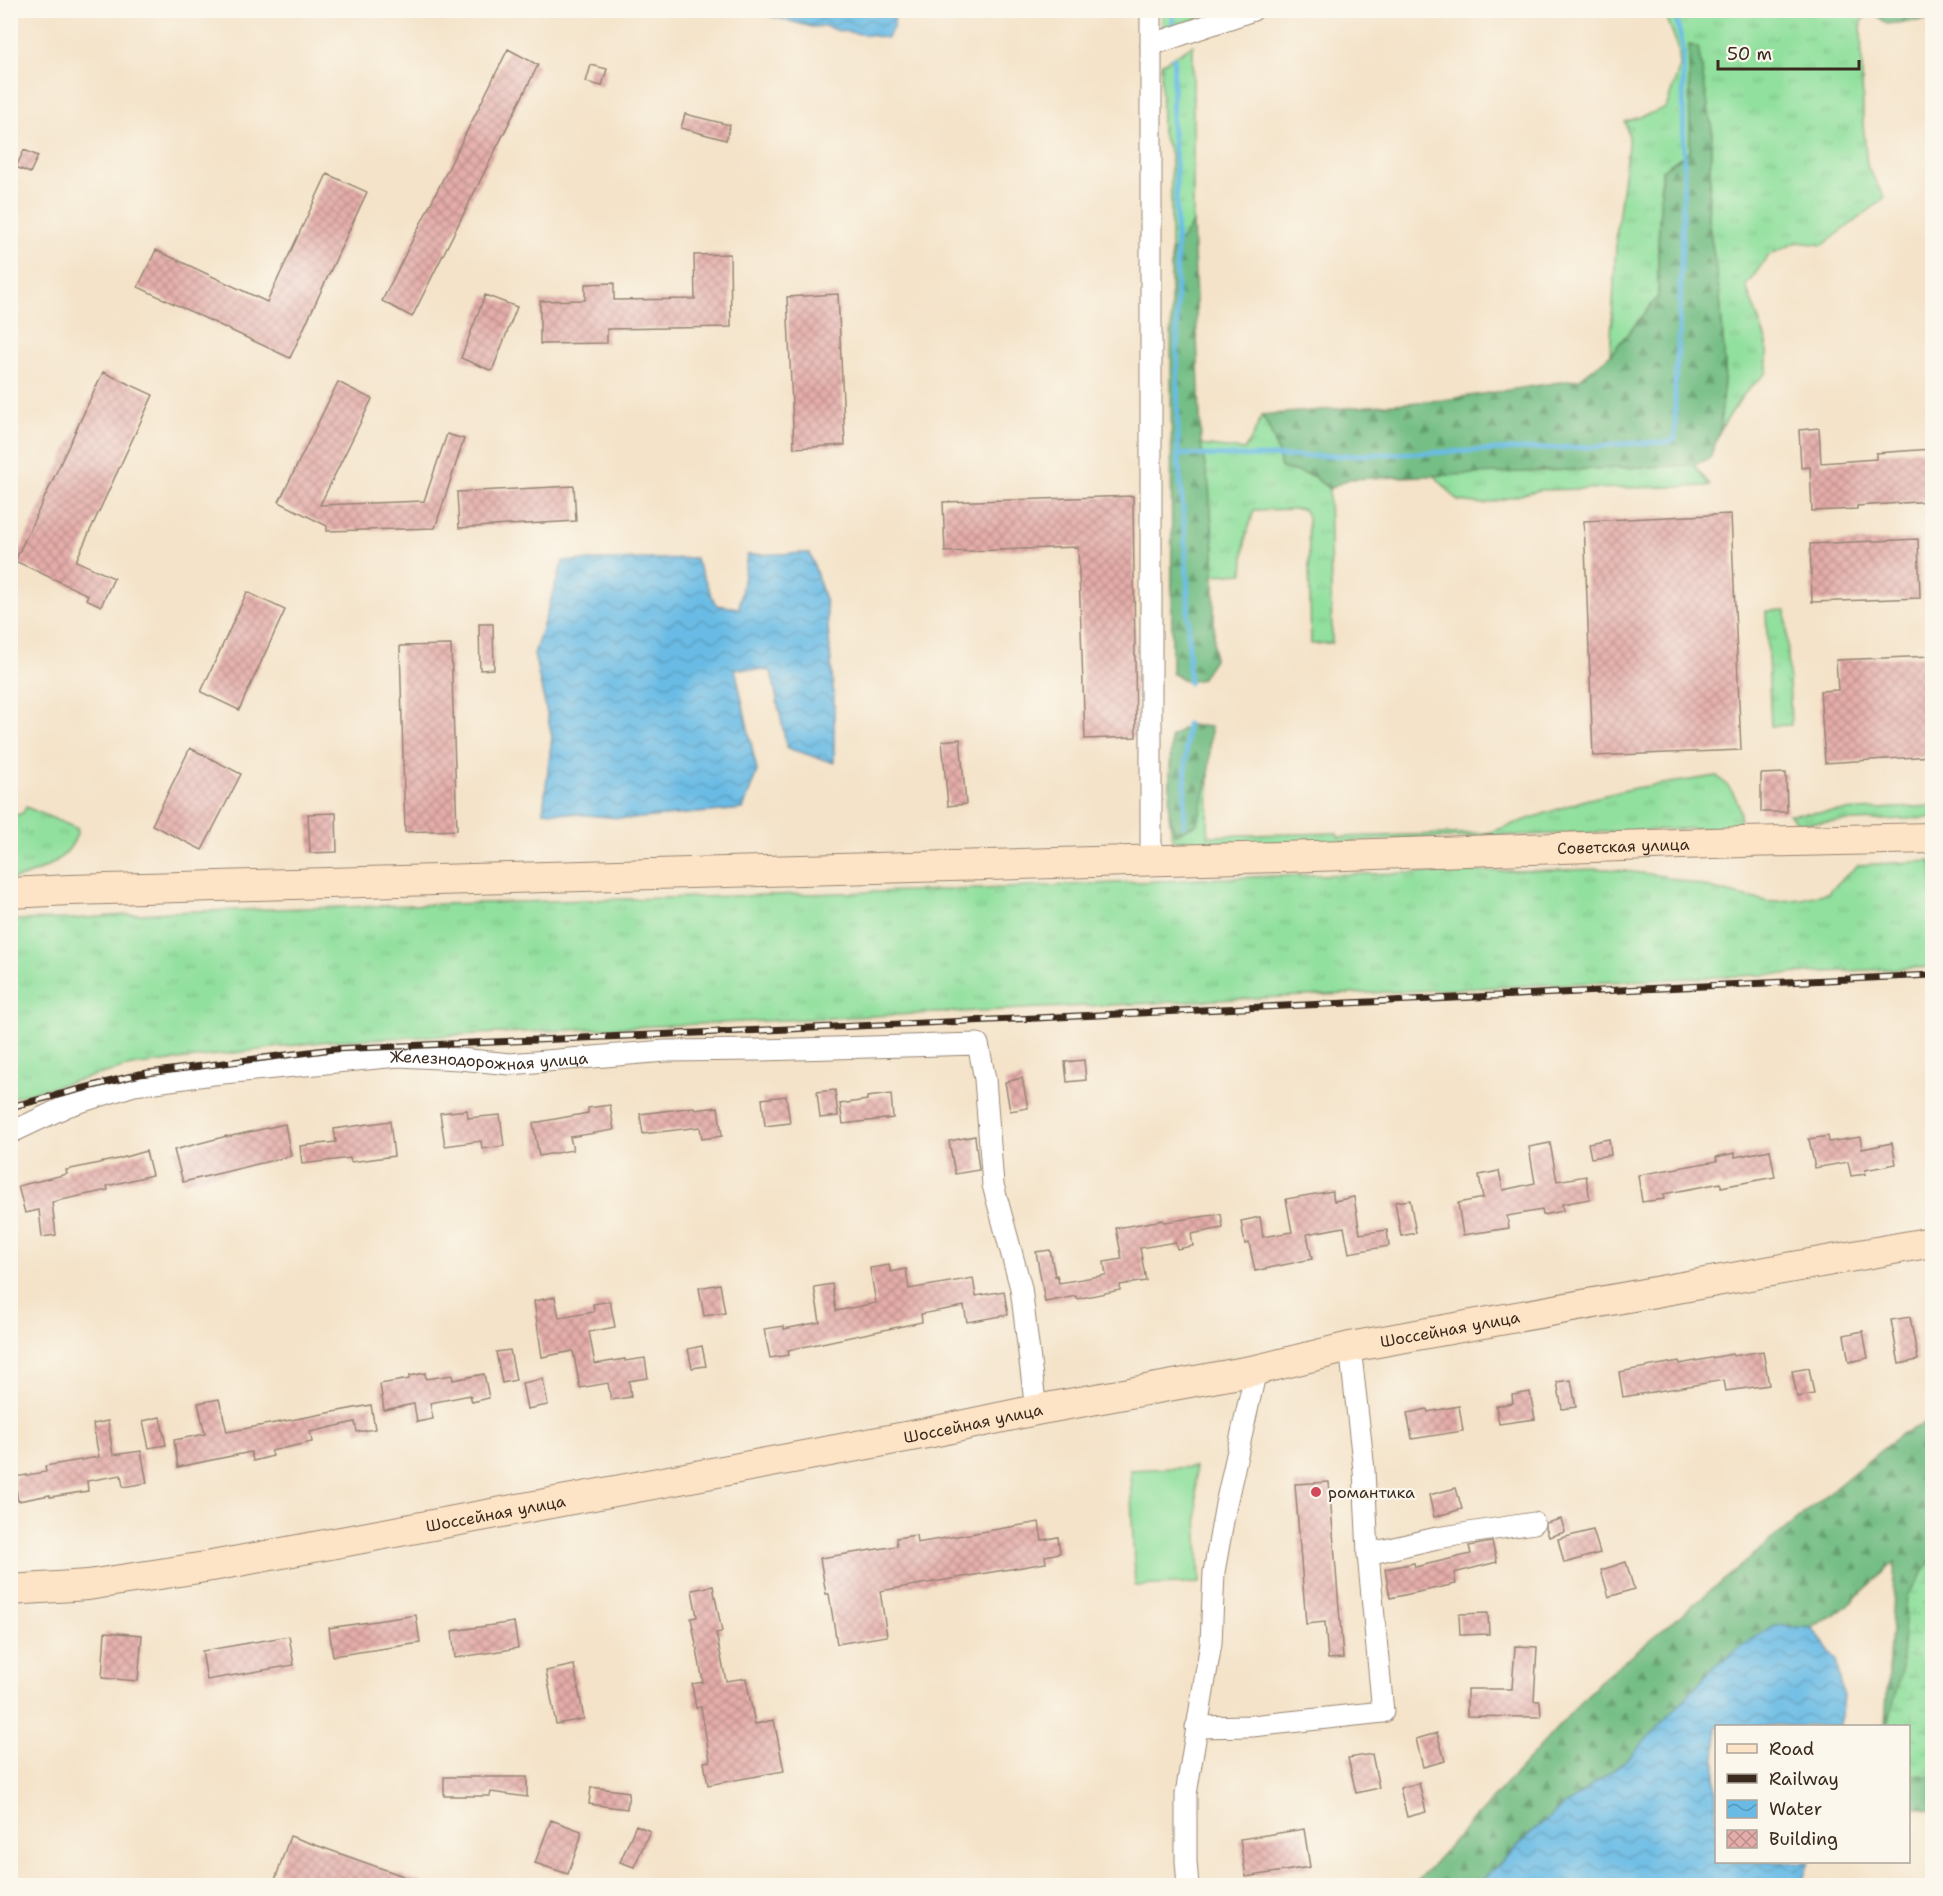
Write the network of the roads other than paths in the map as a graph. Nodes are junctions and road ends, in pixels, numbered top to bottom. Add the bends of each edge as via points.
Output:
1 (1151, 10) edge
2 (1253, 10) edge
3 (1150, 45) junction
4 (1932, 838) edge
5 (1151, 860) junction
6 (10, 893) edge
7 (10, 1133) edge
8 (1932, 1242) edge
9 (1350, 1347) junction
10 (1256, 1370) junction
11 (1036, 1410) junction
12 (1534, 1523) dead end
13 (1368, 1554) junction
14 (10, 1590) edge
15 (1196, 1727) junction
16 (1188, 1886) edge

1 - 3 street
2 - 3 street
3 - 5 street
4 - 5 street, Советская улица
5 - 6 street, Советская улица
7 - 11 street, Железнодорожная улица via 67,1106 134,1085 387,1057 510,1064 665,1051 978,1044 985,1079 993,1185 1021,1288
8 - 9 street, Шоссейная улица
9 - 10 street, Шоссейная улица
9 - 13 street via 1364,1470
10 - 11 street, Шоссейная улица
10 - 15 street via 1214,1572 1211,1643
11 - 14 street, Шоссейная улица via 212,1566 88,1585
12 - 13 street via 1437,1538
13 - 15 street via 1383,1712 1252,1726
15 - 16 street via 1186,1794

